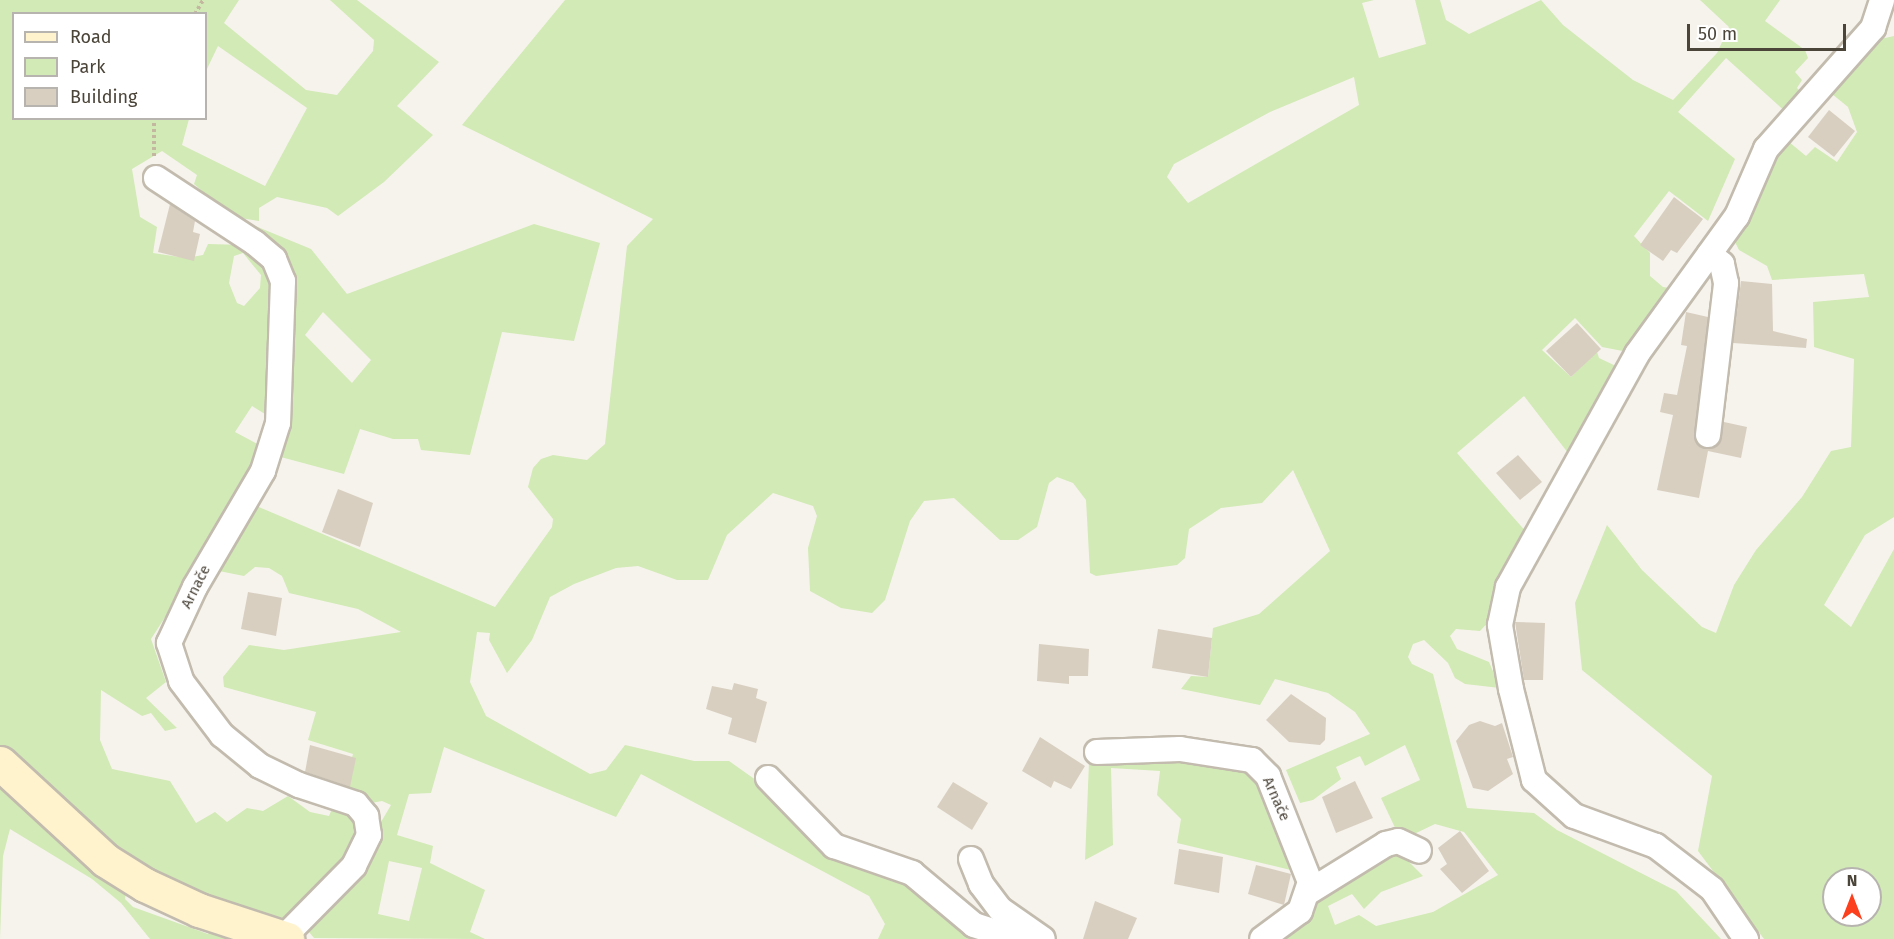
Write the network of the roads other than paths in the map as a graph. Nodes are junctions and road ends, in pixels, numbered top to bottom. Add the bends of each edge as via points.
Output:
1 (1882, 0) edge
2 (1884, 28) edge
3 (156, 178) road end
4 (1709, 254) junction
5 (1708, 435) dead end
6 (1097, 752) dead end
7 (0, 763) edge
8 (768, 778) dead end
9 (1419, 851) dead end
10 (971, 859) dead end
11 (1306, 893) junction
12 (285, 938) edge
13 (1017, 939) edge
14 (1044, 939) edge
15 (1262, 939) edge
16 (1746, 939) edge

1 - 2 street
2 - 4 street via 1766,149 1737,216
3 - 12 street, Arnače via 255,243 274,260 283,281 278,423 263,471 195,587 169,643 181,681 222,735 261,766 299,786 356,804 366,816 369,836 354,866
4 - 5 street via 1722,264 1726,282
4 - 16 street via 1637,354 1582,462 1540,525 1508,587 1500,625 1510,689 1534,780 1574,816 1656,846 1712,889
6 - 11 street, Arnače via 1180,749 1252,760 1269,776 1310,882
7 - 12 street via 105,860 199,910
8 - 13 street via 799,815 834,846 912,873 974,925
9 - 11 street via 1398,841 1386,844
10 - 14 street via 981,884 1000,909
11 - 15 street via 1300,911

